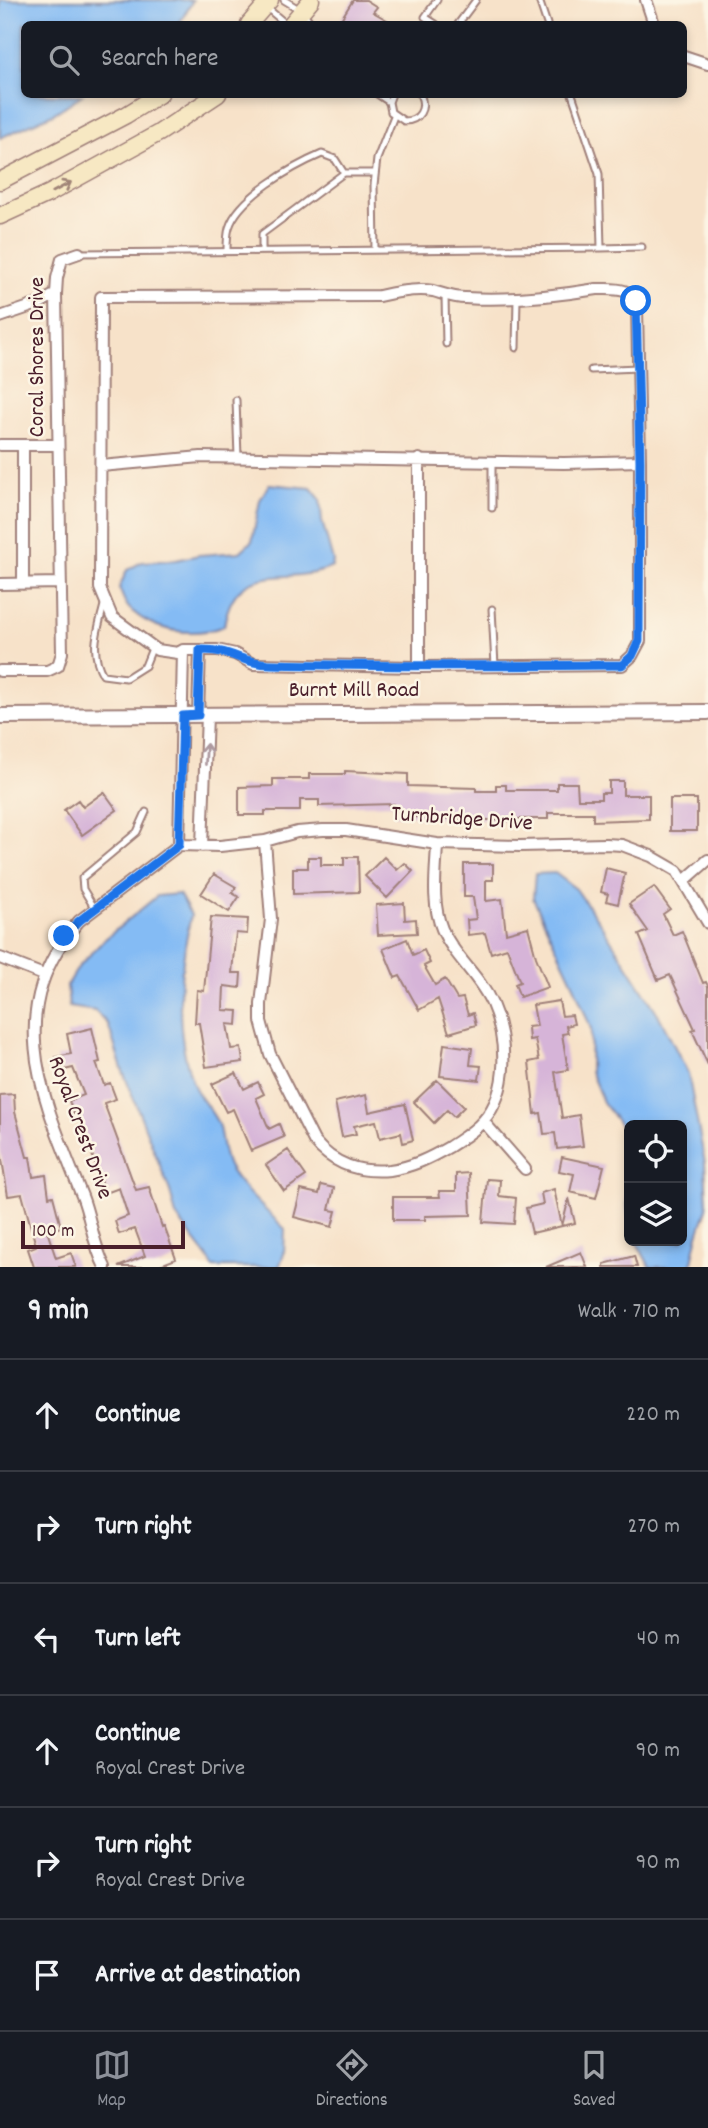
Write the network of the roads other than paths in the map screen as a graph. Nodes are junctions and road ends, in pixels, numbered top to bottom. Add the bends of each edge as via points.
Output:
1 (284, 0) edge
2 (437, 0) edge
3 (476, 0) edge
4 (539, 0) edge
5 (646, 0) edge
6 (267, 3) edge
7 (306, 6) edge
8 (252, 21) edge
9 (285, 21) edge
10 (291, 21) edge
11 (431, 21) edge
12 (460, 21) edge
13 (546, 21) edge
14 (653, 21) edge
15 (687, 56) edge
16 (708, 64) edge
17 (154, 98) edge
18 (212, 98) edge
19 (383, 98) edge
20 (390, 98) edge
21 (421, 98) edge
22 (573, 98) edge
23 (389, 102) junction
24 (394, 116) junction
25 (344, 173) junction
26 (375, 173) junction
27 (0, 181) edge
28 (0, 216) edge
29 (642, 247) dead end
30 (601, 248) junction
31 (227, 250) junction
32 (262, 250) junction
33 (375, 250) junction
34 (79, 253) joint
35 (56, 294) junction
36 (445, 296) junction
37 (517, 298) junction
38 (0, 317) edge
39 (446, 344) dead end
40 (516, 348) dead end
41 (638, 368) junction
42 (591, 370) dead end
43 (236, 400) dead end
44 (0, 445) edge
45 (58, 445) junction
46 (23, 446) junction
47 (238, 457) junction
48 (419, 459) junction
49 (640, 461) junction
50 (492, 462) junction
51 (101, 466) junction
52 (492, 508) dead end
53 (23, 583) junction
54 (61, 583) junction
55 (0, 584) edge
56 (105, 601) junction
57 (492, 609) dead end
58 (153, 646) junction
59 (183, 650) junction
60 (200, 650) junction
61 (495, 666) junction
62 (419, 667) junction
63 (0, 671) edge
64 (708, 712) edge
65 (203, 715) junction
66 (0, 716) edge
67 (183, 716) junction
68 (181, 779) junction
69 (204, 779) junction
70 (146, 812) dead end
71 (181, 813) junction
72 (203, 813) junction
73 (265, 841) junction
74 (438, 844) junction
75 (179, 845) junction
76 (202, 846) junction
77 (708, 860) edge
78 (684, 881) junction
79 (95, 909) junction
80 (708, 923) edge
81 (0, 958) edge
82 (41, 974) junction
83 (483, 1121) junction
84 (525, 1169) dead end
85 (105, 1267) edge

1 - 7 lane
2 - 11 lane via 425,17
3 - 12 lane
4 - 13 lane
5 - 14 street
6 - 8 main road
6 - 9 lane
7 - 10 main road
15 - 16 street
17 - 27 main road
28 -> 18 main road via 136,146
19 - 23 lane
20 - 23 lane
21 - 24 lane via 423,105 415,119 404,121
22 - 30 lane via 599,174
23 - 24 lane
24 - 26 lane
25 - 26 lane
25 - 31 lane via 335,159 322,154 277,179 239,210 229,228
25 - 32 lane via 262,234
26 - 33 lane
29 - 30 lane, Coral Shores Drive
30 - 33 lane, Coral Shores Drive
31 - 32 lane, Coral Shores Drive
31 - 34 lane, Coral Shores Drive
32 - 33 lane, Coral Shores Drive
34 - 35 street, Coral Shores Drive via 62,259
35 - 38 street
35 - 45 street, Coral Shores Drive
36 - 37 street
36 - 39 lane
36 - 51 street via 408,291 379,296 101,297
37 - 40 lane
37 - 41 street via 597,289 627,291 637,308
41 - 42 lane
41 - 49 street
43 - 47 lane
44 - 46 street
45 - 46 street
45 - 54 street, Coral Shores Drive
46 - 53 street
47 - 48 street
47 - 51 street
48 - 50 street
48 - 62 street
49 - 50 street
49 - 61 street via 639,641 632,656 622,665
50 - 52 lane
51 - 56 street via 100,588
53 - 54 street
53 - 55 street
54 - 63 street, Coral Shores Drive via 62,653 58,666 47,671
56 - 58 street via 112,617
56 - 58 lane via 94,643 103,675 126,678 145,666
57 - 61 lane
58 - 59 street via 166,652
59 - 60 street
59 - 67 street
60 - 62 street via 217,649 253,664
60 - 65 street
61 - 62 street
64 - 65 street, Burnt Mill Road
65 - 67 street, Burnt Mill Road
69 -> 65 street
66 - 67 street, Burnt Mill Road
67 - 68 street
68 - 69 street
68 - 71 street
69 - 72 street
70 - 79 lane via 137,831 82,878
71 - 72 street
71 - 75 street
72 - 76 street
73 - 74 street, Turnbridge Drive via 297,832 346,830
73 - 76 street, Turnbridge Drive
73 - 83 street via 271,919 261,1021 270,1054 314,1141 345,1166 399,1169 432,1157
74 - 78 street, Turnbridge Drive via 622,845 677,871
74 - 83 street via 435,894 442,927 493,1005 502,1042 498,1095
75 - 76 street, Turnbridge Drive
75 - 79 street, Royal Crest Drive
77 - 78 street
78 - 80 street, Turnbridge Drive
79 - 82 street, Royal Crest Drive via 64,936
81 - 82 street
82 - 85 street, Royal Crest Drive via 28,1023 32,1063
83 - 84 street

